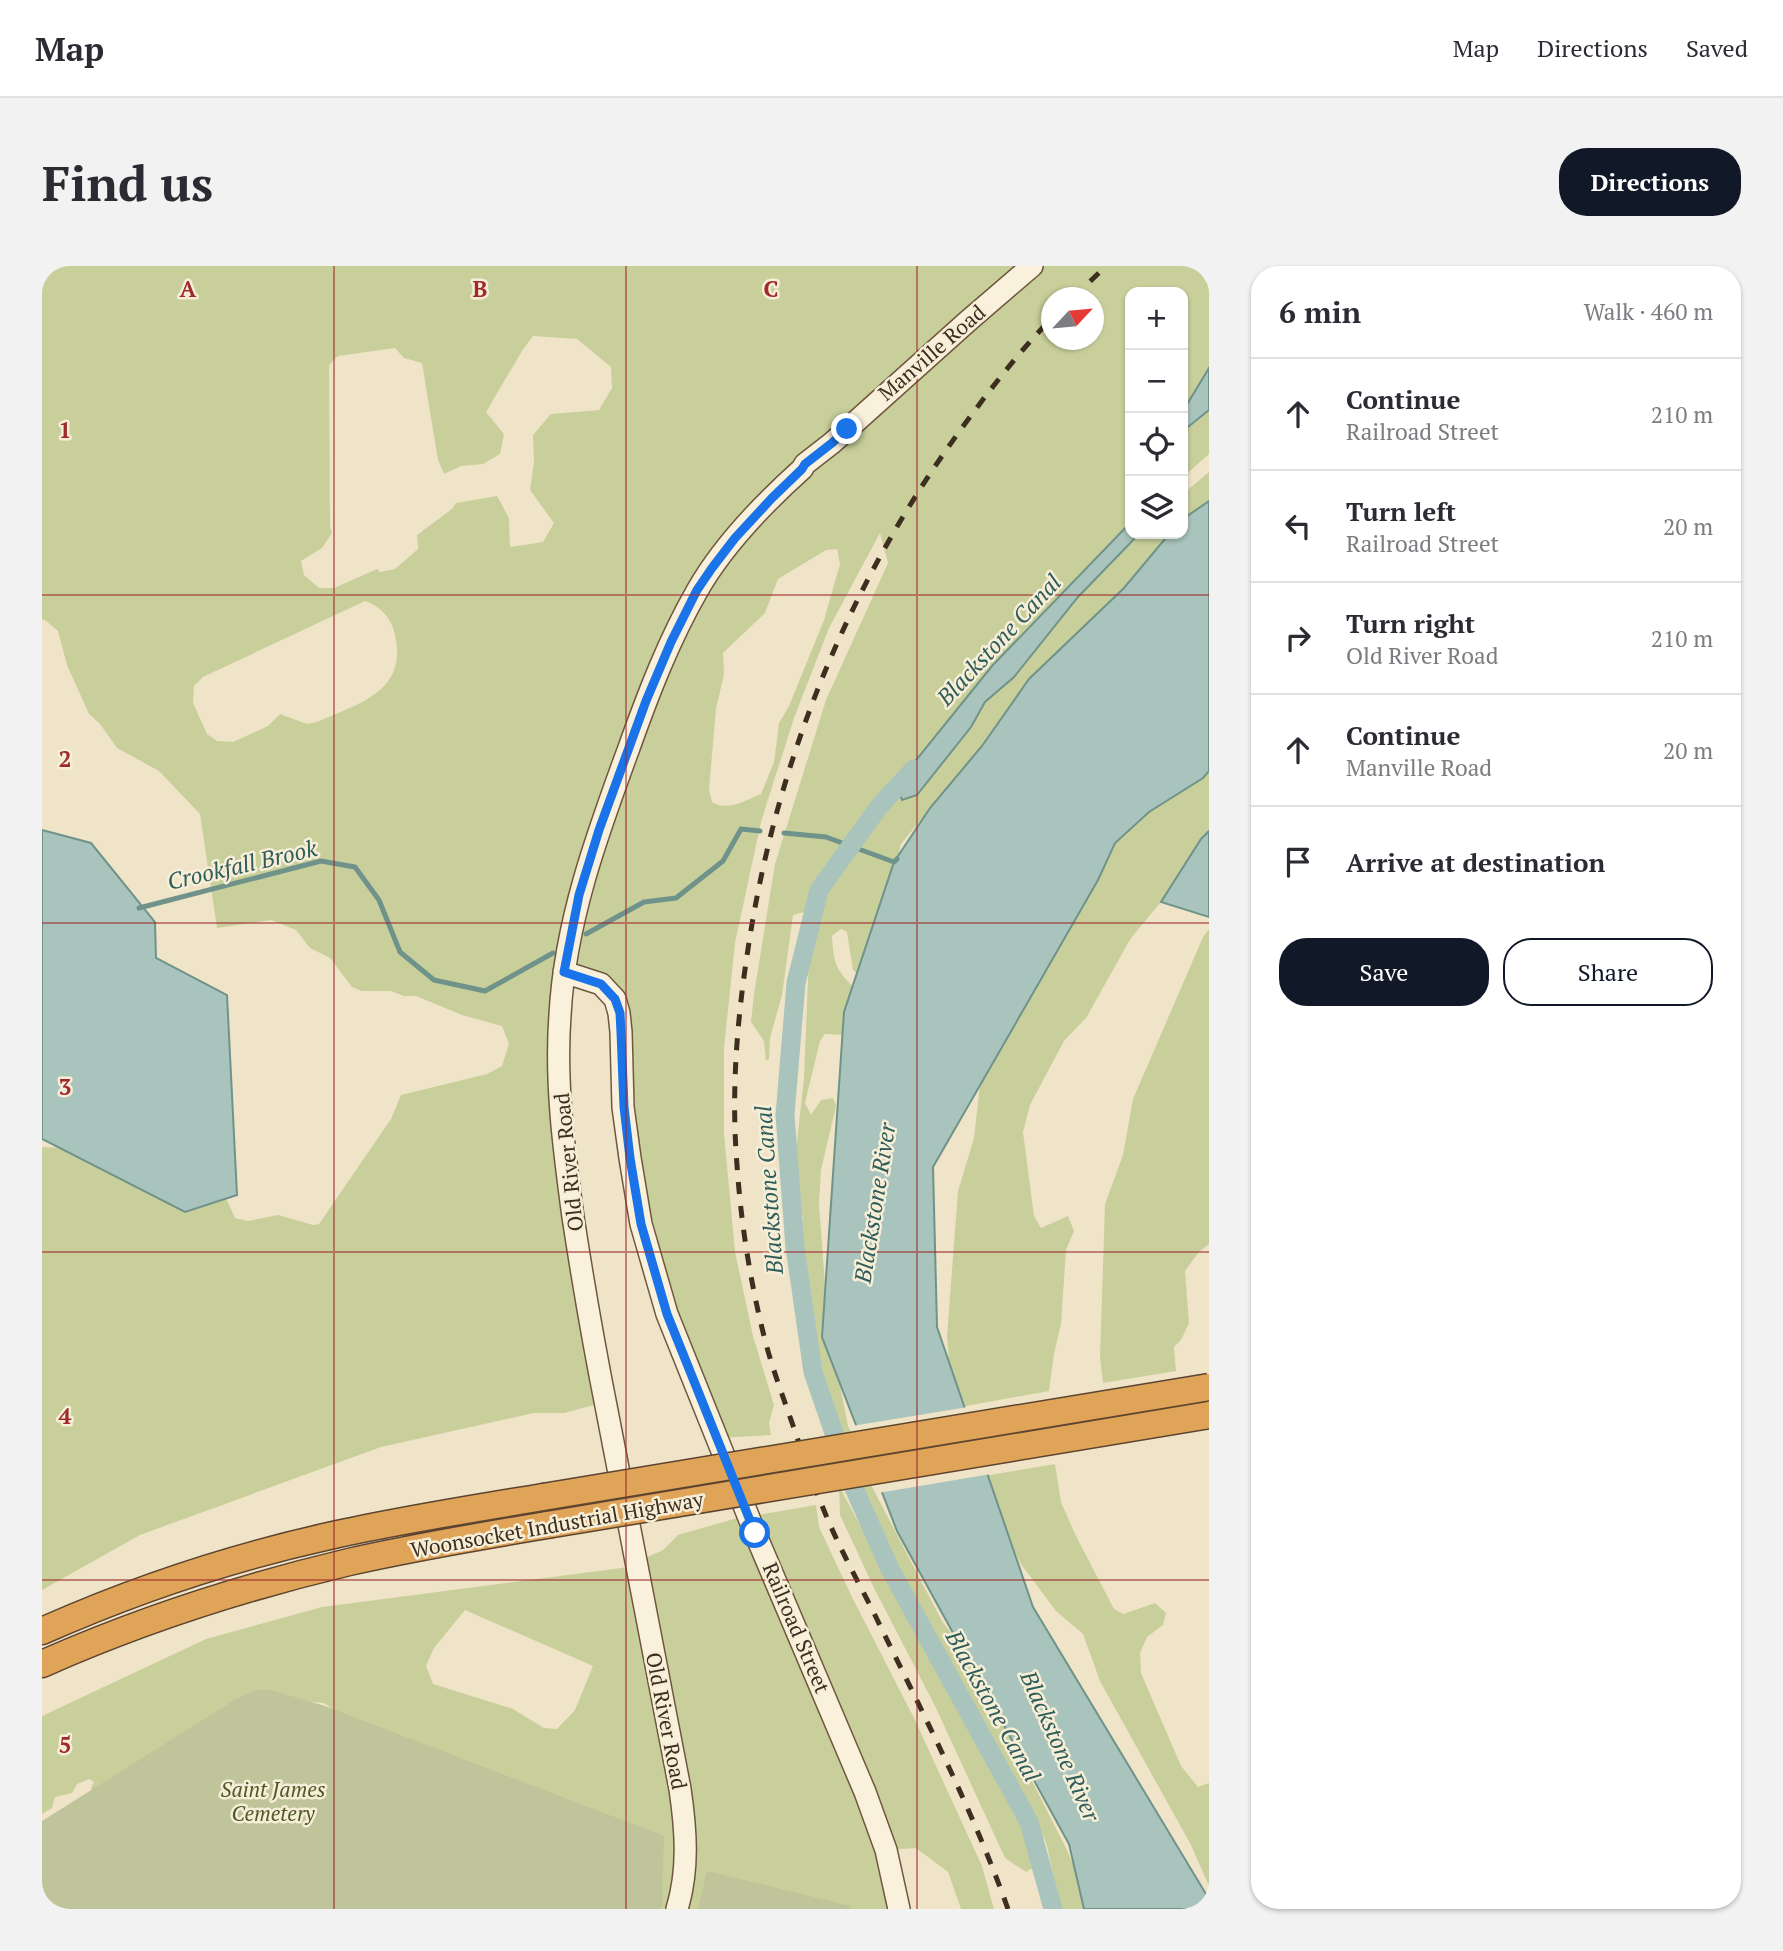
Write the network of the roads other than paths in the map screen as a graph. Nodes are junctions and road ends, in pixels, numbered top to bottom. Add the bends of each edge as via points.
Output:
1 (1032, 266) edge
2 (802, 469) joint
3 (564, 972) junction
4 (1209, 1387) edge
5 (1209, 1415) edge
6 (42, 1631) edge
7 (42, 1664) edge
8 (677, 1909) edge
9 (899, 1909) edge

1 - 2 main road, Manville Road
2 - 3 main road, Old River Road via 712,568 671,642 599,830 579,895
3 - 8 main road, Old River Road via 559,1048 562,1140 593,1340 686,1829
3 - 9 main road, Railroad Street via 601,984 615,999 620,1013 630,1158 641,1224 663,1302 865,1792 887,1850
4 - 6 highway, Woonsocket Industrial Highway, bridge via 374,1526 259,1553 140,1591
5 - 7 highway, Woonsocket Industrial Highway, bridge via 386,1554 270,1582 149,1621

